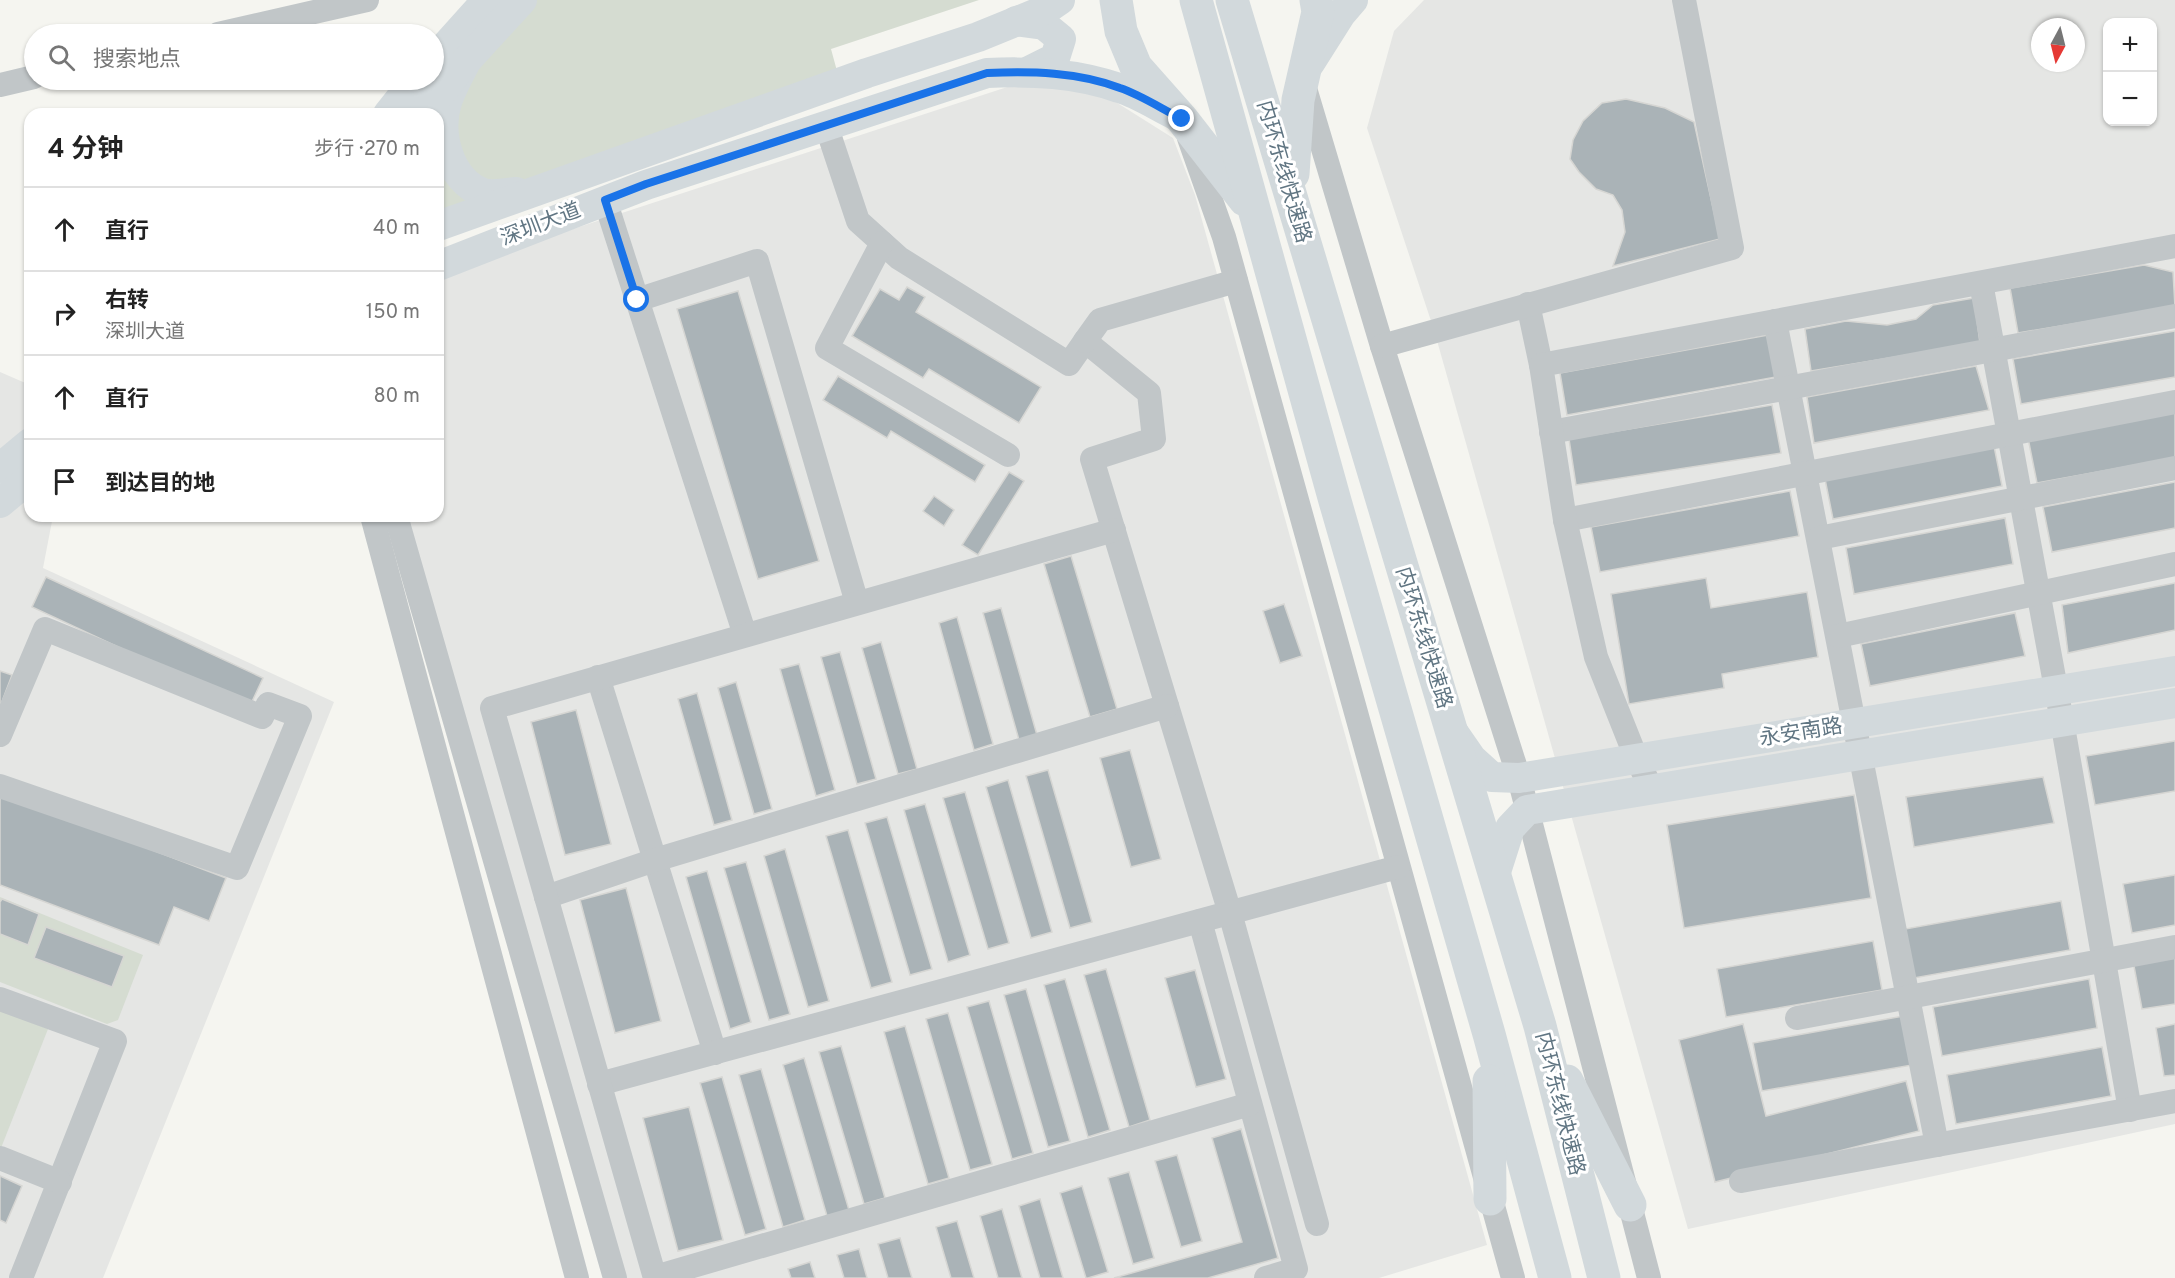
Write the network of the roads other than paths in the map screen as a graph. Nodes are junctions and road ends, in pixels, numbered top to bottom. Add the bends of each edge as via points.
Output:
1 (368, 0) edge
2 (487, 0) edge
3 (522, 0) edge
4 (1060, 0) edge
5 (1116, 0) edge
6 (1196, 0) edge
7 (1232, 0) edge
8 (1316, 0) edge
9 (1353, 0) edge
10 (1684, 0) edge
11 (1016, 21) junction
12 (262, 24) edge
13 (444, 48) edge
14 (467, 60) junction
15 (1029, 71) junction
16 (1306, 74) junction
17 (444, 78) edge
18 (24, 79) edge
19 (0, 85) edge
20 (410, 90) edge
21 (428, 90) edge
22 (402, 108) edge
23 (405, 108) edge
24 (1182, 119) junction
25 (444, 123) edge
26 (826, 125) junction
27 (444, 142) edge
28 (537, 191) junction
29 (605, 200) junction
30 (1291, 203) junction
31 (1253, 211) junction
32 (444, 224) edge
33 (882, 243) junction
34 (2175, 246) edge
35 (444, 264) edge
36 (1236, 281) junction
37 (1981, 282) junction
38 (637, 300) junction
39 (1528, 304) junction
40 (2175, 316) edge
41 (1775, 321) junction
42 (1085, 341) junction
43 (1382, 346) junction
44 (1993, 350) junction
45 (1541, 365) junction
46 (1789, 387) junction
47 (2175, 402) edge
48 (1551, 432) junction
49 (2009, 434) junction
50 (24, 447) edge
51 (1008, 455) dead end
52 (0, 468) edge
53 (2175, 468) edge
54 (1806, 474) junction
55 (24, 483) edge
56 (2021, 499) junction
57 (0, 503) edge
58 (1565, 520) junction
59 (374, 522) edge
60 (398, 522) edge
61 (1114, 530) junction
62 (1819, 538) junction
63 (2175, 564) edge
64 (2038, 593) junction
65 (857, 603) junction
66 (746, 635) junction
67 (1838, 636) junction
68 (2175, 671) edge
69 (598, 677) junction
70 (2057, 691) junction
71 (2175, 703) edge
72 (1167, 705) junction
73 (2062, 721) junction
74 (1856, 724) junction
75 (1450, 726) junction
76 (0, 735) edge
77 (1862, 754) junction
78 (1637, 760) junction
79 (1519, 778) junction
80 (0, 786) edge
81 (1652, 789) junction
82 (1527, 810) junction
83 (655, 860) junction
84 (1398, 867) junction
85 (1495, 874) junction
86 (546, 897) junction
87 (1230, 913) junction
88 (1200, 921) junction
89 (2175, 947) edge
90 (2104, 961) junction
91 (1909, 997) junction
92 (0, 999) edge
93 (1797, 1018) dead end
94 (1539, 1026) junction
95 (1489, 1034) junction
96 (715, 1053) junction
97 (599, 1084) junction
98 (2175, 1101) edge
99 (1250, 1104) junction
100 (2130, 1110) junction
101 (1937, 1145) junction
102 (0, 1158) edge
103 (1741, 1181) dead end
104 (60, 1182) junction
105 (1490, 1199) junction
106 (1630, 1205) junction
107 (1317, 1224) dead end
108 (655, 1277) edge
109 (21, 1278) edge
110 (577, 1278) edge
111 (615, 1278) edge
112 (1266, 1278) edge
113 (1513, 1278) edge
114 (1554, 1278) edge
115 (1604, 1278) edge
116 (1649, 1278) edge

1 - 12 street
2 - 13 main road
3 - 14 main road
4 - 11 main road, 深圳大道
5 - 24 highway via 1121,31 1136,66
6 - 31 highway, 内环东线快速路
7 - 30 highway, 内环东线快速路
8 - 16 highway via 1318,12
9 - 16 main road
10 - 39 street via 1732,248
11 - 15 main road via 1044,25 1061,39 1054,58
11 - 28 main road, 深圳大道
14 - 17 main road
14 - 25 main road via 447,103
15 - 24 main road, 深圳大道 via 1074,76 1120,88
15 - 26 main road, 深圳大道 via 987,73
16 - 30 highway via 1298,100
16 - 43 street
18 - 19 street
20 - 22 main road
21 - 23 main road
24 - 31 highway
24 - 36 street
26 - 29 main road, 深圳大道
26 - 33 street via 858,221
27 - 28 main road via 466,182 485,194
28 - 32 main road, 深圳大道
29 - 35 main road, 深圳大道
29 - 38 street
30 - 75 highway, 内环东线快速路
31 - 95 highway, 内环东线快速路
33 - 42 street via 898,258 1070,364
33 - 51 street via 827,348
34 - 37 street
36 - 42 street via 1100,320
36 - 84 street
37 - 41 street
37 - 44 street
38 - 65 street via 757,261
38 - 66 street
39 - 43 street
39 - 45 street
40 - 44 street
41 - 45 street
41 - 46 street
42 - 61 street via 1149,393 1154,439 1092,459
43 - 79 street
44 - 46 street
44 - 49 street
45 - 48 street
46 - 48 street
46 - 54 street
47 - 49 street
48 - 58 street
49 - 54 street
49 - 56 street
50 - 52 main road
53 - 56 street
54 - 58 street
54 - 62 street
55 - 57 main road
56 - 62 street
56 - 64 street
58 - 78 street via 1596,657
59 - 110 street
60 - 111 street
61 - 65 street
61 - 72 street
62 - 67 street
63 - 64 street
64 - 67 street
64 - 70 street
65 - 66 street
66 - 69 street
67 - 74 street
68 - 70 main road, 永安南路
69 - 83 street
69 - 86 street via 492,708
70 - 73 street
70 - 74 main road, 永安南路
71 - 73 main road, 永安南路
72 - 83 street
72 - 87 street
73 - 77 main road, 永安南路
73 - 90 street
74 - 77 street
74 - 78 main road, 永安南路
75 - 79 main road, 永安南路 via 1472,759 1492,777
75 - 85 highway, 内环东线快速路
76 - 80 street via 45,629 262,717 268,704 300,716 237,868
77 - 81 main road, 永安南路
77 - 91 street
78 - 79 main road, 永安南路
78 - 81 street
79 - 82 street
81 - 82 main road, 永安南路
82 - 85 main road via 1510,828
82 - 106 street
83 - 86 street
83 - 96 street
84 - 87 street
84 - 105 street
85 - 94 highway, 内环东线快速路
86 - 97 street
87 - 88 street
87 - 107 street
88 - 96 street
88 - 99 street
89 - 90 street
90 - 91 street
90 - 100 street
91 - 93 street
91 - 101 street
92 - 104 street via 115,1041
94 - 106 highway
94 - 115 highway, 内环东线快速路
95 - 105 highway
95 - 114 highway, 内环东线快速路
96 - 97 street
97 - 108 street
98 - 100 street
99 - 108 street
99 - 112 street via 1296,1269
100 - 101 street
101 - 103 street
102 - 104 street
104 - 109 street
105 - 113 street
106 - 116 street

